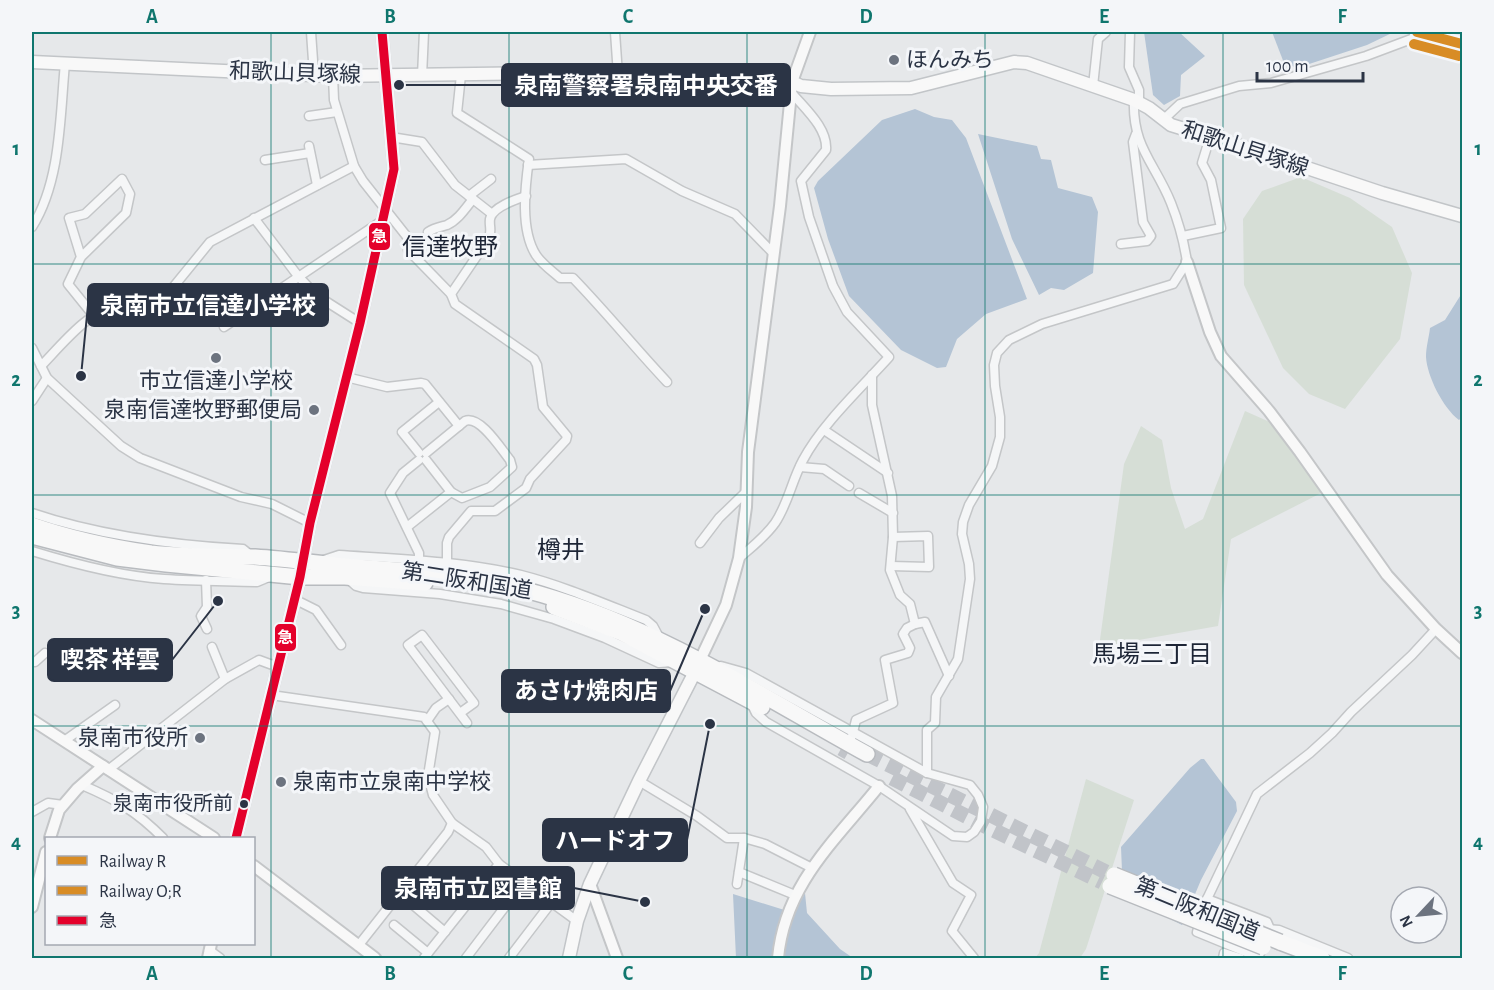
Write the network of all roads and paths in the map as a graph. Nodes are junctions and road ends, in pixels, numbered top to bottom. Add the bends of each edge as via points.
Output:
1 (311, 32) edge
2 (382, 32) edge
3 (424, 32) edge
4 (615, 32) edge
5 (810, 32) edge
6 (1106, 32) edge
7 (1130, 32) edge
8 (1417, 32) edge
9 (32, 62) edge
10 (65, 63) junction
11 (314, 75) junction
12 (461, 75) junction
13 (618, 75) junction
14 (333, 76) junction
15 (385, 76) junction
16 (422, 76) junction
17 (1093, 86) junction
18 (791, 87) junction
19 (1136, 101) junction
20 (338, 112) junction
21 (309, 116) dead end
22 (1163, 120) junction
23 (1136, 134) junction
24 (391, 137) junction
25 (1210, 137) junction
26 (265, 160) dead end
27 (528, 165) junction
28 (354, 166) junction
29 (491, 179) dead end
30 (317, 185) junction
31 (526, 196) junction
32 (471, 198) junction
33 (385, 209) junction
34 (492, 214) junction
35 (1462, 215) edge
36 (254, 218) junction
37 (383, 220) junction
38 (32, 226) edge
39 (428, 232) dead end
40 (1183, 237) junction
41 (1121, 244) dead end
42 (773, 253) junction
43 (81, 257) junction
44 (1188, 262) junction
45 (298, 276) junction
46 (451, 294) junction
47 (93, 315) junction
48 (360, 323) junction
49 (224, 327) dead end
50 (32, 348) edge
51 (41, 366) junction
52 (873, 375) junction
53 (346, 377) junction
54 (47, 378) junction
55 (668, 382) dead end
56 (32, 401) edge
57 (439, 402) junction
58 (459, 426) junction
59 (824, 430) junction
60 (422, 457) junction
61 (800, 467) junction
62 (888, 473) junction
63 (849, 486) dead end
64 (747, 491) junction
65 (451, 492) junction
66 (859, 492) dead end
67 (32, 513) edge
68 (893, 513) junction
69 (310, 523) junction
70 (32, 525) edge
71 (407, 527) junction
72 (32, 536) edge
73 (893, 537) junction
74 (700, 543) dead end
75 (32, 551) edge
76 (254, 557) junction
77 (739, 558) junction
78 (308, 561) junction
79 (419, 561) junction
80 (447, 562) junction
81 (891, 566) junction
82 (274, 574) junction
83 (300, 577) junction
84 (206, 580) junction
85 (294, 599) junction
86 (915, 624) junction
87 (207, 629) dead end
88 (1436, 630) junction
89 (660, 639) junction
90 (341, 645) dead end
91 (212, 647) dead end
92 (45, 653) dead end
93 (1462, 653) edge
94 (440, 659) junction
95 (32, 661) edge
96 (698, 666) junction
97 (278, 667) junction
98 (426, 669) junction
99 (949, 676) junction
100 (225, 679) junction
101 (271, 695) junction
102 (449, 699) junction
103 (750, 701) junction
104 (115, 705) dead end
105 (460, 713) junction
106 (32, 720) edge
107 (427, 721) junction
108 (467, 723) dead end
109 (852, 736) junction
110 (64, 741) junction
111 (105, 768) junction
112 (927, 773) junction
113 (639, 782) junction
114 (82, 785) junction
115 (879, 786) junction
116 (63, 805) junction
117 (908, 806) junction
118 (32, 813) edge
119 (452, 823) junction
120 (50, 837) edge
121 (162, 837) edge
122 (212, 837) edge
123 (236, 837) edge
124 (744, 838) junction
125 (45, 856) edge
126 (499, 864) junction
127 (255, 867) edge
128 (812, 868) junction
129 (739, 872) junction
130 (427, 874) dead end
131 (1108, 879) tunnel mouth
132 (523, 883) junction
133 (590, 884) junction
134 (737, 884) dead end
135 (795, 895) junction
136 (1207, 899) junction
137 (551, 903) junction
138 (412, 904) dead end
139 (467, 904) junction
140 (32, 907) edge
141 (577, 921) junction
142 (394, 925) dead end
143 (1258, 926) dead end
144 (1270, 929) junction
145 (445, 932) junction
146 (358, 945) junction
147 (1246, 948) dead end
148 (210, 951) edge
149 (1266, 953) edge
150 (426, 956) edge
151 (220, 958) edge
152 (375, 958) edge
153 (466, 958) edge
154 (509, 958) edge
155 (569, 958) edge
156 (617, 958) edge
157 (778, 958) edge
158 (974, 958) edge
159 (1223, 958) edge
160 (1240, 958) edge
161 (1292, 958) edge
162 (1322, 958) edge
163 (1348, 958) edge

1 - 11 street
2 - 15 street
3 - 16 street
4 - 13 street
5 - 18 street
6 - 17 street via 1098,39
7 - 19 street via 1129,68 1139,90
8 - 22 street via 1414,38 1366,56 1180,104
9 - 10 main road, 和歌山貝塚線
10 - 11 main road, 和歌山貝塚線
10 - 38 street via 53,177
11 - 14 main road, 和歌山貝塚線
12 - 13 main road, 和歌山貝塚線
12 - 16 main road, 和歌山貝塚線
12 - 27 street via 458,113 529,159
13 - 18 main road, 和歌山貝塚線 via 673,75
14 - 15 main road, 和歌山貝塚線
14 - 20 street
15 - 16 main road, 和歌山貝塚線
15 - 24 street
17 - 18 main road, 和歌山貝塚線 via 1014,62 911,88
17 - 19 main road, 和歌山貝塚線
18 - 42 street
18 - 52 street via 827,143 826,150 801,181 833,286 846,312 889,357
19 - 22 main road, 和歌山貝塚線
19 - 23 street
20 - 21 street
20 - 28 street
22 - 25 main road, 和歌山貝塚線
23 - 40 street via 1171,202
23 - 41 street via 1133,142 1143,222 1151,236 1147,241
24 - 32 street via 422,142 455,185
24 - 33 street via 394,169
25 - 35 main road, 和歌山貝塚線
25 - 40 street via 1202,163 1211,180 1221,228
26 - 30 street via 310,150
27 - 31 street
27 - 42 street via 626,159 682,191 735,214
28 - 30 street
28 - 33 street
29 - 32 street
30 - 36 street
31 - 34 street via 508,202
31 - 55 street via 528,237 537,258 560,278 573,278
32 - 34 street
32 - 39 street via 458,218
33 - 37 street
33 - 46 street via 408,238 408,250
34 - 46 street via 489,238
36 - 45 street
36 - 47 street via 210,242 149,313 136,315 118,303
37 - 45 street
37 - 48 street
40 - 44 street
42 - 64 street via 748,452
43 - 43 street via 69,218 85,214 122,180 130,194 126,213
43 - 47 street via 68,285
44 - 88 street via 1221,356 1269,411 1387,575
44 - 99 street via 1173,284 1042,324 1009,340 997,353 994,386 1000,437 992,466 963,522 970,579 958,659
45 - 48 street via 316,295
45 - 49 street
46 - 80 street via 455,304 534,359 543,407 567,436 525,488 495,511 471,512 447,543
47 - 51 street
48 - 53 street
50 - 51 street
51 - 54 street
52 - 59 street
52 - 62 street via 872,405
53 - 57 street via 387,387 425,384
53 - 69 street
54 - 56 street
54 - 69 street via 121,446 140,458 241,497 272,504
57 - 58 street
57 - 60 street via 402,432
58 - 60 street
58 - 65 street via 468,420 481,425 510,460 512,468 483,491 462,498
59 - 61 street
59 - 62 street
60 - 65 street
60 - 71 street via 403,473 390,494
61 - 63 street via 824,469
61 - 77 street via 776,522 764,538
62 - 68 street
64 - 74 street
64 - 77 street
65 - 71 street
66 - 68 street
67 - 76 street via 138,539 243,549
68 - 73 street
69 - 78 street
70 - 76 highway, 第二阪和国道 via 151,553
71 - 79 street
72 - 82 highway, 第二阪和国道 via 117,558
73 - 81 street
73 - 81 street via 928,536 929,567
75 - 84 street via 114,572
76 - 78 highway, 第二阪和国道
77 - 96 street via 726,605
78 - 79 street via 339,555
78 - 83 street
78 - 89 highway, 第二阪和国道 via 468,578 530,590
79 - 80 street
80 - 89 street via 521,576 591,598 646,620
81 - 86 street via 894,583 910,604
82 - 83 highway, 第二阪和国道
82 - 84 street via 257,582
83 - 85 street
83 - 96 highway, 第二阪和国道 via 456,586 510,595 566,611 679,662
84 - 87 street via 207,607 201,616
85 - 90 street via 316,610
85 - 97 street
86 - 99 street via 925,622
86 - 109 street via 903,634 910,648 908,653 885,660 893,703 856,720
88 - 93 street
88 - 136 street via 1325,740 1257,794
89 - 96 highway, 第二阪和国道
91 - 100 street
92 - 95 street
94 - 98 street
94 - 98 street via 422,635 408,645
94 - 105 street via 474,703
96 - 103 highway, 第二阪和国道
96 - 103 highway, 第二阪和国道 via 866,759
96 - 109 street via 746,673
96 - 113 main road
97 - 100 street via 259,660
97 - 101 street
98 - 102 street
99 - 112 street via 936,698 935,723 927,730
100 - 111 street
101 - 107 street via 424,717
101 - 123 street
102 - 105 street
102 - 107 street
103 - 115 street via 766,722
104 - 110 street
105 - 108 street
106 - 110 street
107 - 119 street via 435,732 428,776 433,795
109 - 112 street
110 - 111 street
111 - 114 street
111 - 122 street
112 - 117 street via 970,786 982,807 981,821 967,837 953,836
113 - 124 street via 728,838
113 - 133 main road
114 - 116 street
114 - 121 street via 127,807
115 - 117 street
115 - 128 street
116 - 118 street via 48,803
116 - 120 street
117 - 158 street via 953,883 971,895 952,931
119 - 126 street via 486,847
119 - 146 street
124 - 128 street
124 - 129 street
125 - 140 street
126 - 132 street
126 - 139 street
127 - 146 street
128 - 135 street
129 - 134 street
129 - 135 street
130 - 139 street
131 - 149 highway, 第二阪和国道, bridge
132 - 137 street
132 - 153 street
133 - 141 main road
133 - 156 street
135 - 157 street
136 - 144 street via 1267,922
136 - 149 street via 1197,932
137 - 141 street
137 - 154 street
138 - 145 street
139 - 145 street
141 - 155 main road
142 - 150 street
143 - 144 street
144 - 149 street
144 - 163 street
145 - 150 street
146 - 152 street
147 - 149 street
148 - 151 street
149 - 161 highway, 第二阪和国道
149 - 162 highway, 第二阪和国道
159 - 160 street via 1224,953

